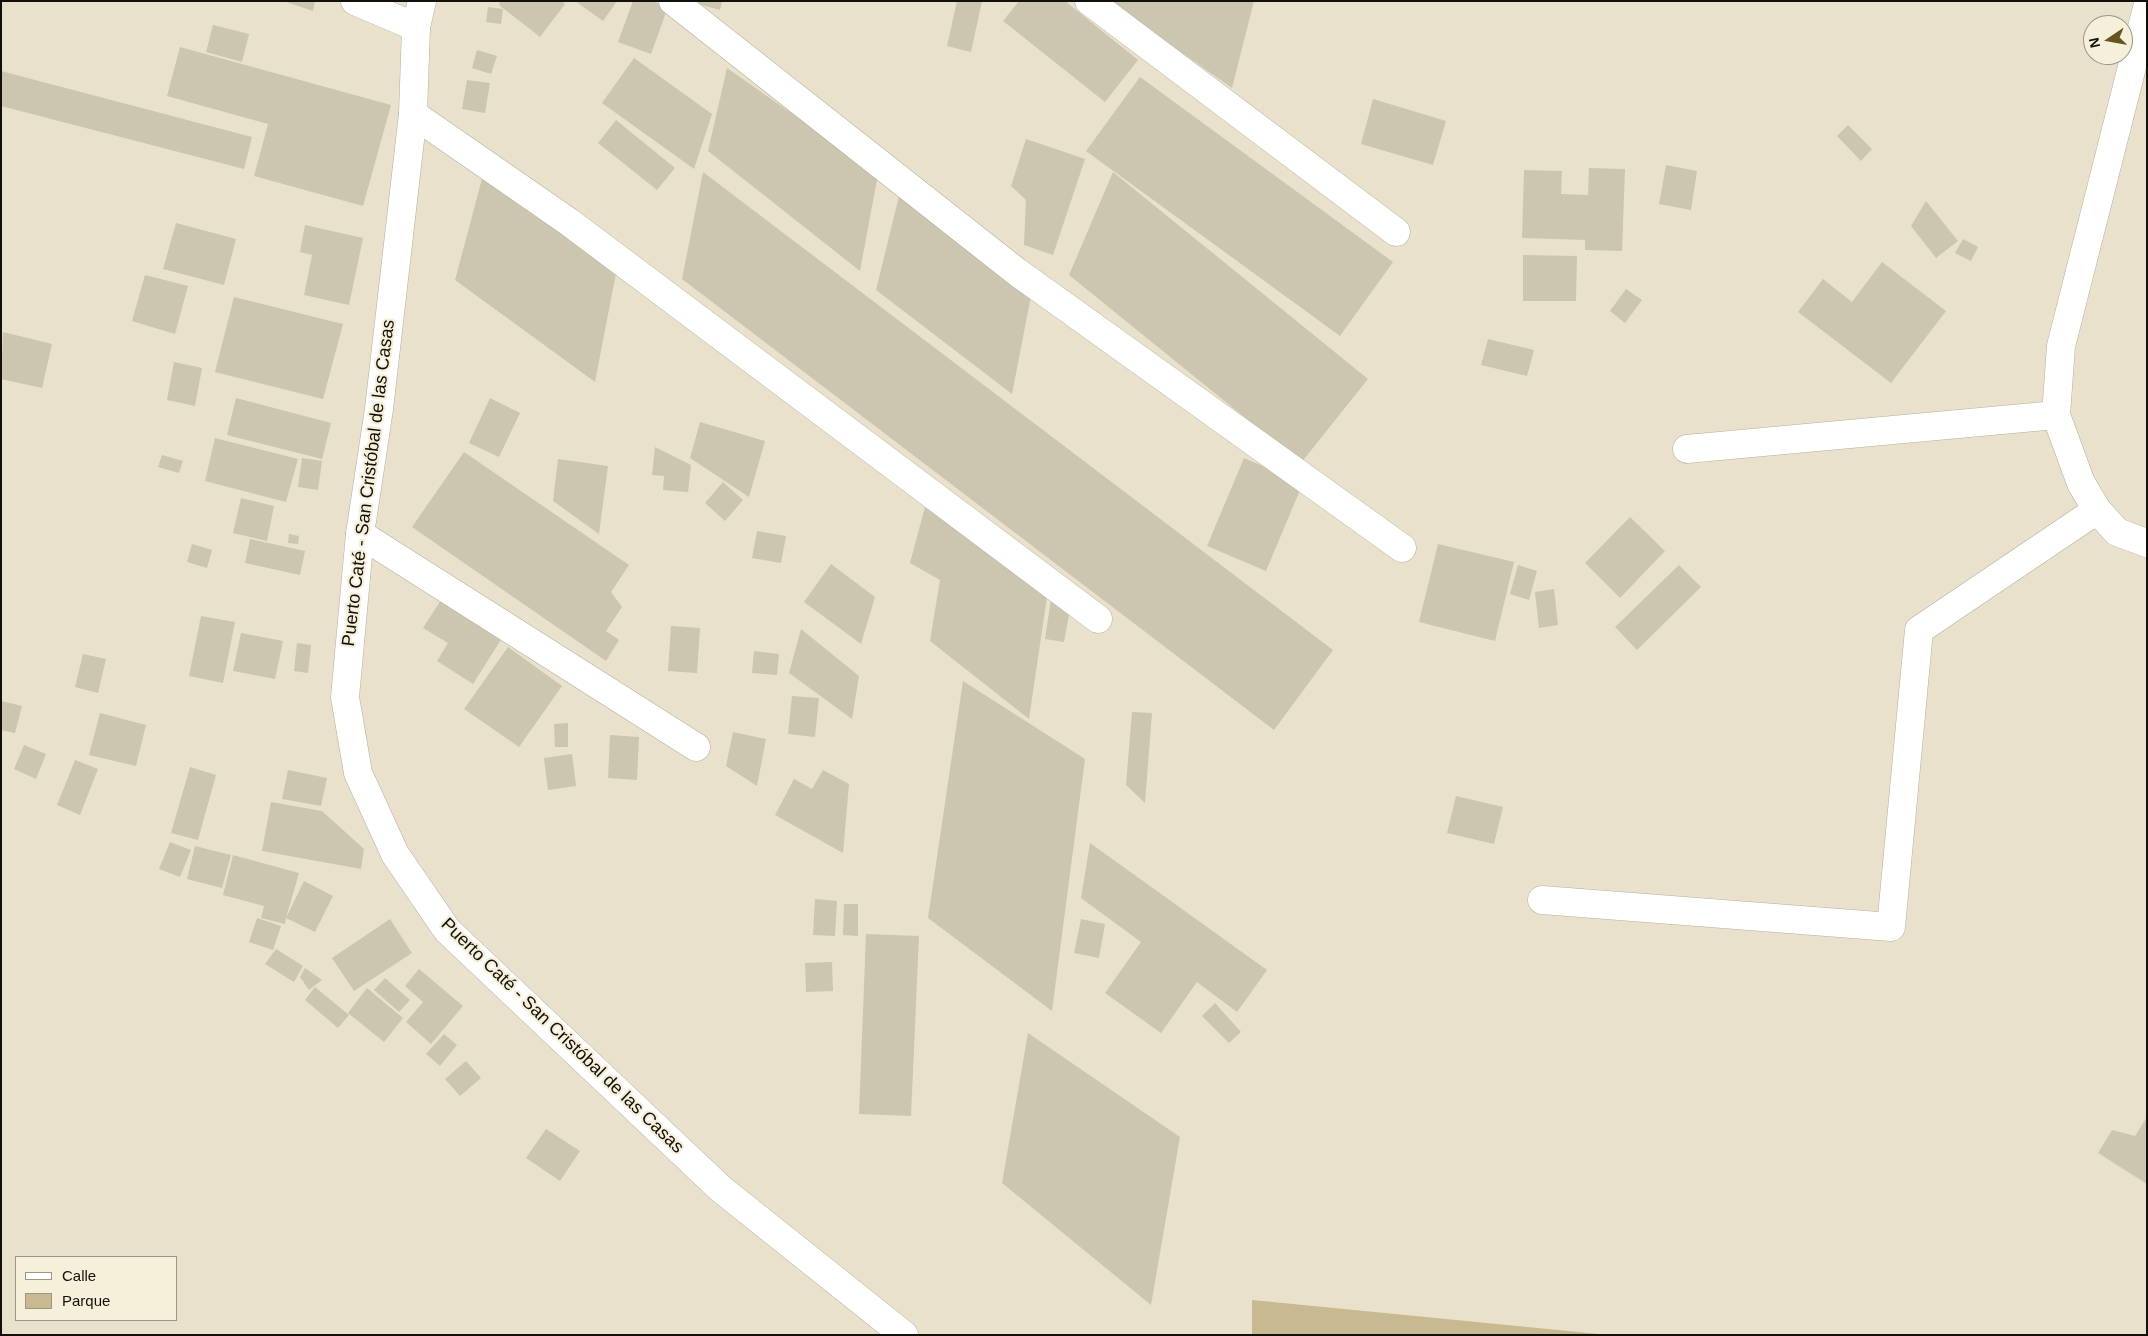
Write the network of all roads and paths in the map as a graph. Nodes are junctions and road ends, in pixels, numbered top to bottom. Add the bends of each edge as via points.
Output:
1 (355, 1) edge
2 (673, 1) edge
3 (1089, 1) edge
4 (2147, 8) edge
5 (419, 14) edge
6 (413, 114) junction
7 (1396, 232) dead end
8 (2056, 415) junction
9 (1687, 449) dead end
10 (2097, 510) junction
11 (360, 534) junction
12 (2147, 543) edge
13 (1402, 548) dead end
14 (1098, 619) dead end
15 (696, 747) dead end
16 (1542, 900) dead end
17 (904, 1335) edge

1 - 5 street
2 - 13 street via 1017,272
3 - 7 street
4 - 8 street via 2061,346
5 - 6 street, Puerto Caté - San Cristóbal de las Casas
6 - 11 street, Puerto Caté - San Cristóbal de las Casas via 379,410
6 - 14 street via 569,222
8 - 9 street
8 - 10 street via 2081,483
10 - 12 street via 2117,532
10 - 16 street via 1919,630 1891,927
11 - 15 street
11 - 17 street, Puerto Caté - San Cristóbal de las Casas via 345,696 358,773 395,854 447,930 549,1027 721,1189

